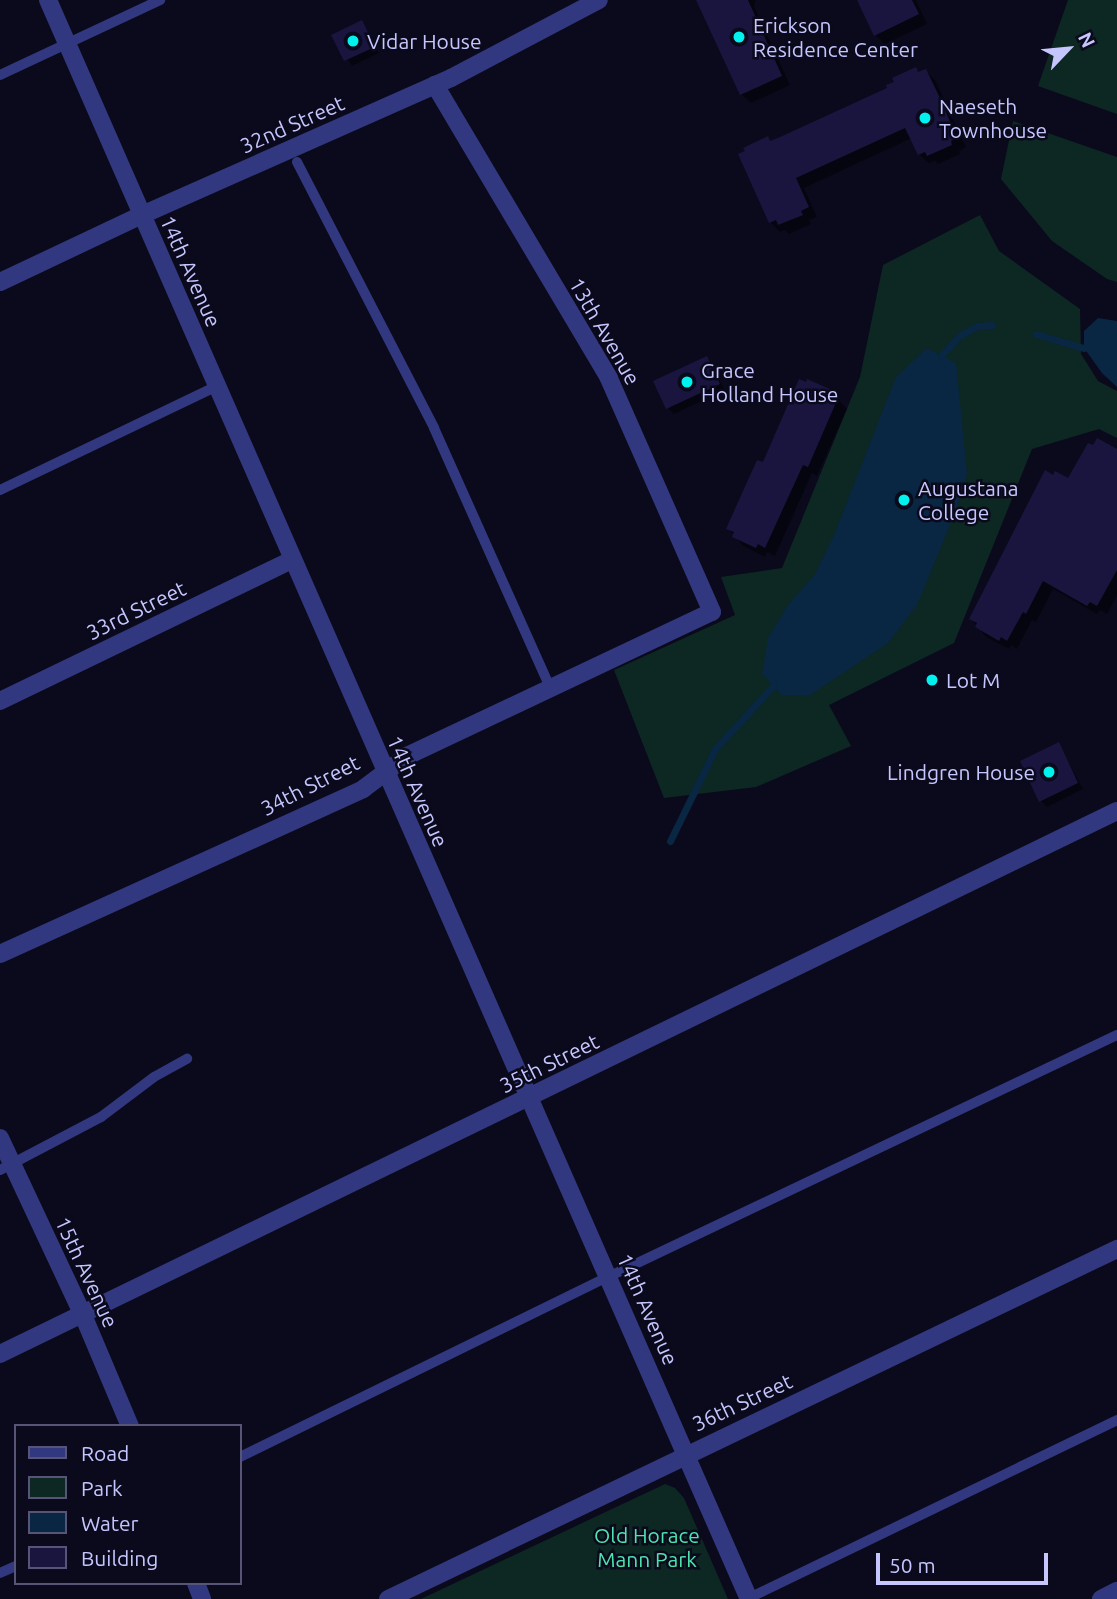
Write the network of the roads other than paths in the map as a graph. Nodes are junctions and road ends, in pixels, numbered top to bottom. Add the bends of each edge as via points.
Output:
1 (48, 0) edge
2 (160, 0) edge
3 (599, 0) edge
4 (67, 43) junction
5 (0, 75) edge
6 (435, 85) junction
7 (297, 162) dead end
8 (142, 215) junction
9 (0, 282) edge
10 (217, 386) junction
11 (0, 490) edge
12 (292, 560) junction
13 (712, 611) joint
14 (551, 689) junction
15 (0, 701) edge
16 (384, 772) junction
17 (1117, 811) edge
18 (0, 954) edge
19 (1117, 1035) edge
20 (187, 1059) dead end
21 (529, 1098) junction
22 (0, 1138) edge
23 (6, 1167) edge
24 (1117, 1249) edge
25 (608, 1277) junction
26 (83, 1315) junction
27 (0, 1354) edge
28 (1117, 1420) edge
29 (129, 1424) edge
30 (686, 1453) junction
31 (242, 1456) edge
32 (1117, 1591) edge
33 (388, 1599) edge
34 (749, 1599) edge
35 (1101, 1599) edge

1 - 4 street, 14th Avenue
2 - 4 lane
3 - 6 street, 32nd Street
4 - 5 lane
4 - 8 street, 14th Avenue
6 - 8 street, 32nd Street
6 - 13 street, 13th Avenue via 604,367
7 - 14 lane via 434,428
8 - 9 street, 32nd Street
8 - 10 street, 14th Avenue
10 - 11 lane
10 - 12 street, 14th Avenue
12 - 15 street, 33rd Street
12 - 16 street, 14th Avenue
13 - 14 street, 34th Street
14 - 16 street, 34th Street via 407,756
16 - 18 street, 34th Street via 362,789
16 - 21 street, 14th Avenue
17 - 21 street, 35th Street
19 - 25 lane
20 - 23 lane via 154,1077 101,1117
21 - 25 street, 14th Avenue
21 - 26 street, 35th Street
22 - 23 street, 15th Avenue
23 - 26 street, 15th Avenue
24 - 30 street, 36th Street
25 - 30 street, 14th Avenue
25 - 31 lane
26 - 27 street, 35th Street
26 - 29 street, 15th Avenue
28 - 34 lane
30 - 33 street, 36th Street
30 - 34 street, 14th Avenue
32 - 35 street

